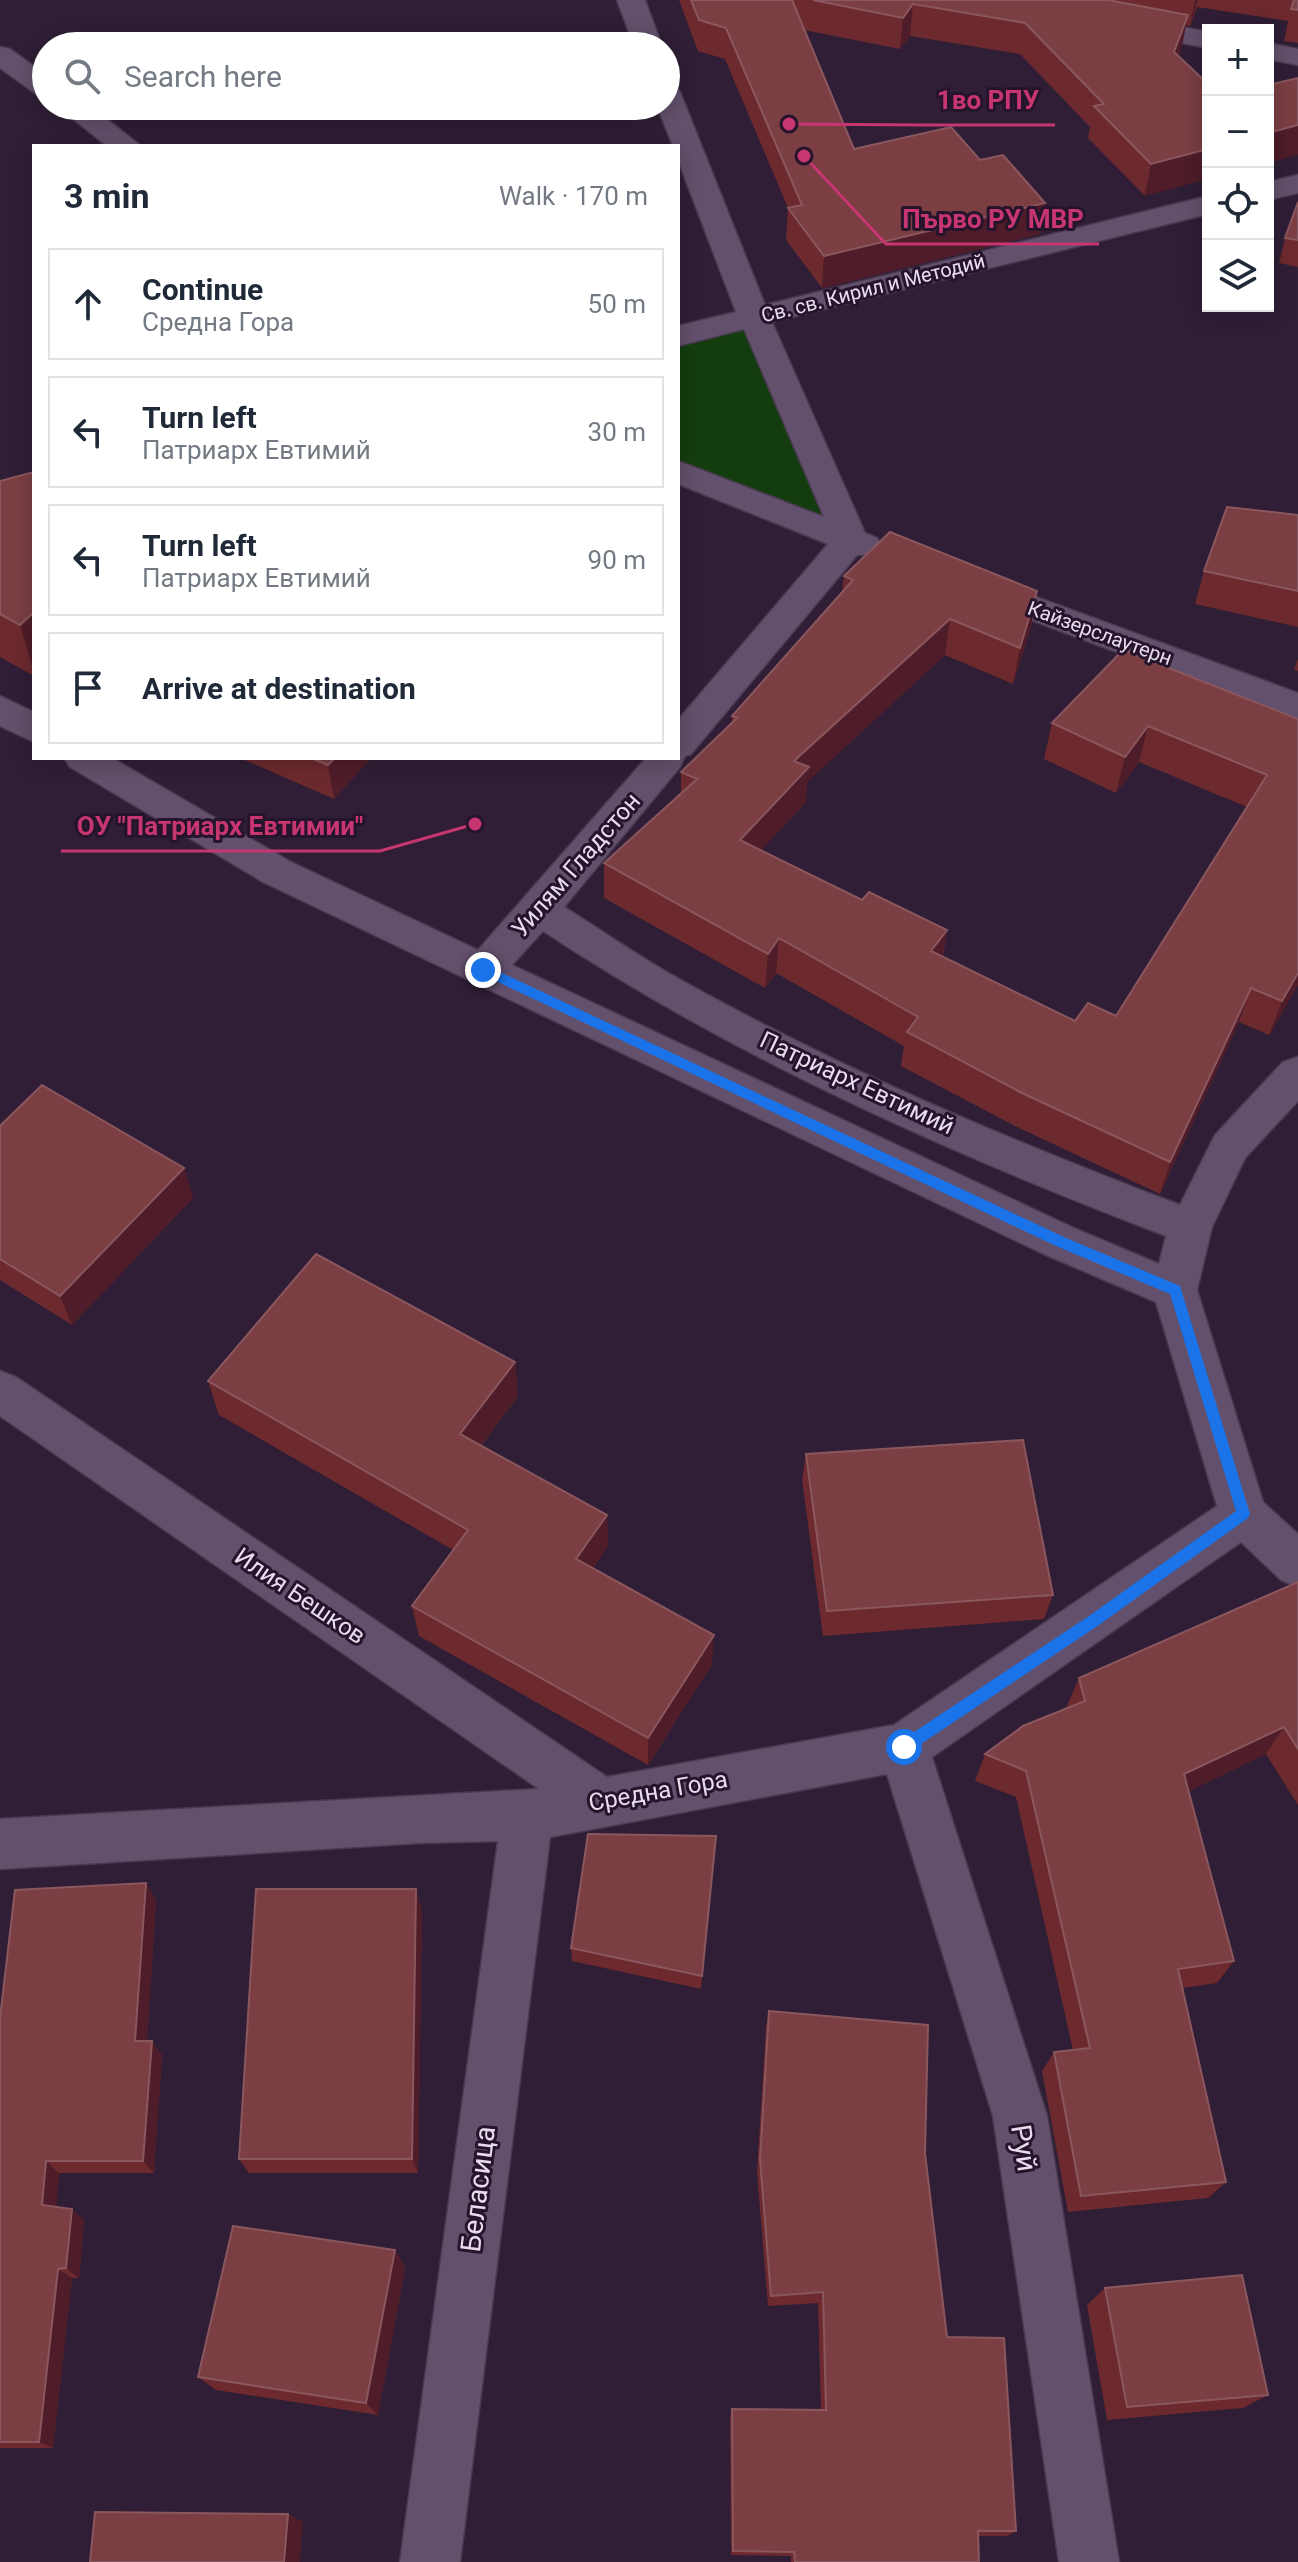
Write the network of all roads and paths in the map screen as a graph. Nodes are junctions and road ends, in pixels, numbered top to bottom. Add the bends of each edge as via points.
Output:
1 (631, 0) edge
2 (1101, 20) edge
3 (643, 32) edge
4 (1202, 39) edge
5 (1274, 52) edge
6 (0, 55) edge
7 (1298, 57) edge
8 (32, 78) edge
9 (90, 120) edge
10 (677, 120) edge
11 (123, 144) edge
12 (1298, 184) edge
13 (1274, 190) edge
14 (1202, 206) edge
15 (754, 317) junction
16 (680, 336) edge
17 (680, 473) edge
18 (851, 540) junction
19 (896, 557) edge
20 (955, 579) edge
21 (1298, 707) edge
22 (0, 709) edge
23 (32, 728) edge
24 (680, 743) edge
25 (86, 760) edge
26 (665, 760) edge
27 (539, 910) junction
28 (483, 970) junction
29 (1298, 1073) edge
30 (1190, 1227) junction
31 (1175, 1290) junction
32 (0, 1391) edge
33 (1243, 1514) junction
34 (1298, 1565) edge
35 (904, 1747) junction
36 (599, 1801) junction
37 (527, 1816) junction
38 (0, 1844) edge
39 (430, 2562) edge
40 (1089, 2562) edge

1 - 3 street
2 - 4 street
5 - 7 street
6 - 8 street
9 - 11 street
10 - 15 street
12 - 13 street
14 - 15 street, Св. св. Кирил и Методий
15 - 16 street, Св. св. Кирил и Методий
15 - 18 street
17 - 18 street
18 - 19 street
18 - 24 street
20 - 21 street, Кайзерслаутерн
22 - 23 street
25 - 28 street via 277,872
26 - 27 street, Уилям Гладстон
27 - 28 street, Уилям Гладстон
27 - 30 street, Патриарх Евтимий via 673,994 848,1081 1095,1192
28 - 31 street via 1061,1242
29 - 30 street via 1230,1147
30 - 31 street
31 - 33 street
32 - 36 street, Илия Бешков
33 - 34 street
33 - 35 street, Средна Гора
35 - 36 street, Средна Гора
35 - 40 street, Руй via 1020,2116
36 - 37 street, Средна Гора
37 - 38 street, Средна Гора
37 - 39 street, Беласица

